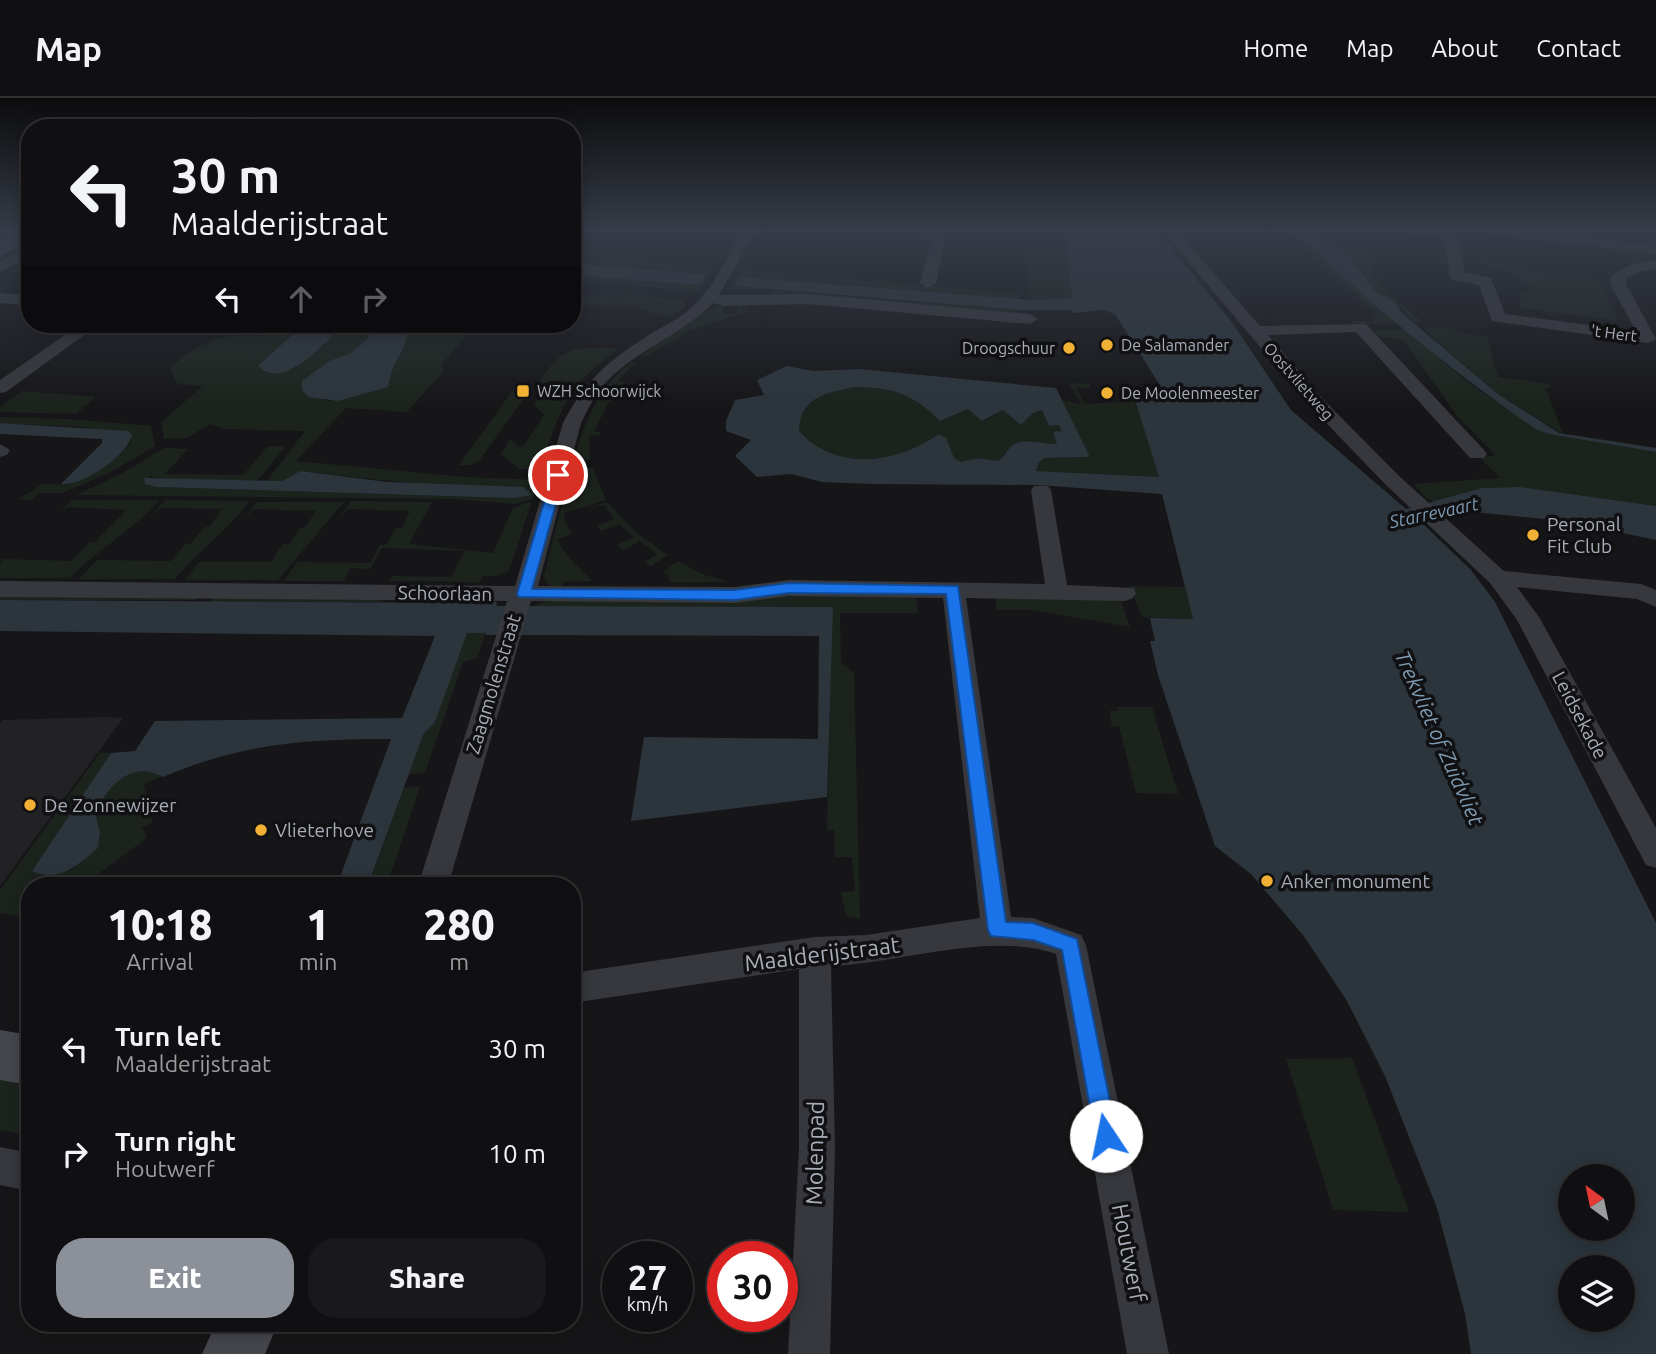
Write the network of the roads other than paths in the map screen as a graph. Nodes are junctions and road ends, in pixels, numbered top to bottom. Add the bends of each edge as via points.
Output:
1 (715, 289) edge
2 (1219, 289) edge
3 (1488, 289) edge
4 (1621, 289) edge
5 (0, 298) edge
6 (710, 298) junction
7 (21, 299) edge
8 (1030, 319) dead end
9 (1256, 331) junction
10 (78, 333) edge
11 (1648, 338) junction
12 (1656, 355) edge
13 (0, 388) edge
14 (1477, 454) dead end
15 (1041, 490) dead end
16 (1439, 522) joint
17 (1498, 578) junction
18 (0, 589) edge
19 (953, 589) junction
20 (1057, 592) junction
21 (1125, 593) dead end
22 (521, 598) junction
23 (1656, 599) edge
24 (1656, 856) edge
25 (436, 877) edge
26 (998, 930) junction
27 (1070, 945) joint
28 (815, 952) junction
29 (581, 987) edge
30 (0, 1055) edge
31 (21, 1058) edge
32 (0, 1166) edge
33 (21, 1170) edge
34 (244, 1332) edge
35 (233, 1354) edge
36 (809, 1354) edge
37 (1148, 1354) edge

1 - 6 street
2 - 9 street, Oostvlietweg
3 - 11 street, 't Hert via 1498,318
4 - 11 street, 't Hert
5 - 7 street
6 - 8 street via 808,299
6 - 22 street, Zaagmolenstraat via 694,314 627,356 584,400 572,423
9 - 14 street via 1360,327
9 - 16 street, Oostvlietweg via 1313,399
10 - 13 street
11 - 12 street, 't Hert
15 - 20 street
16 - 17 street, Leidsekade
17 - 23 street via 1642,592
17 - 24 street, Leidsekade via 1527,617
18 - 22 street, Schoorlaan
19 - 20 street, Schoorlaan
19 - 22 street, Schoorlaan via 789,588 735,595
19 - 26 street
20 - 21 street, Schoorlaan
22 - 25 street, Zaagmolenstraat
26 - 27 street, Maalderijstraat via 1033,932
26 - 28 street, Maalderijstraat via 866,950
27 - 37 street, Houtwerf
28 - 29 street, Maalderijstraat
28 - 36 street, Molenpad via 817,1148
30 - 31 street
32 - 33 street
34 - 35 street

